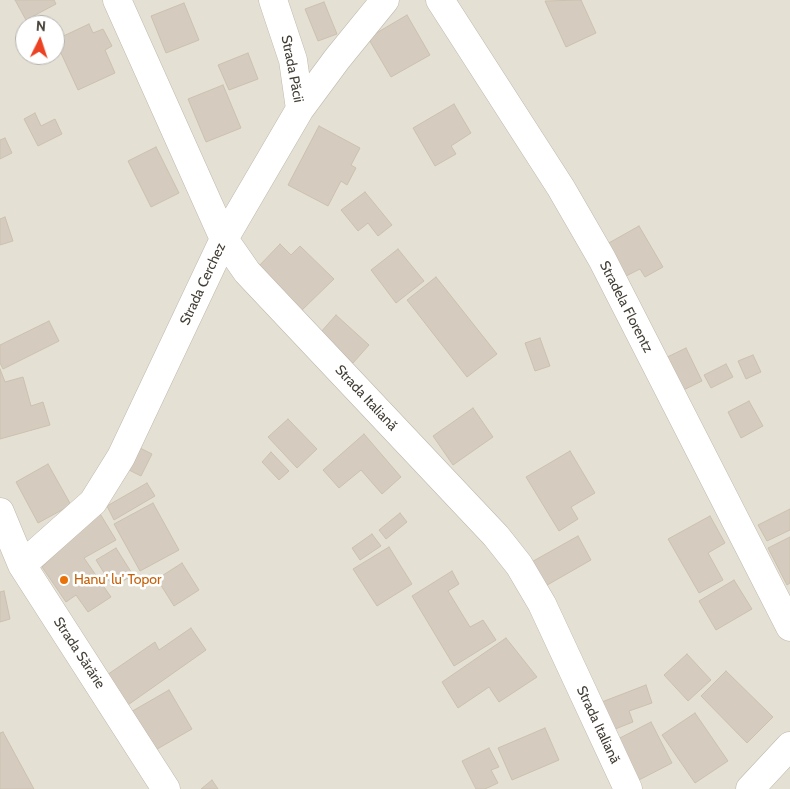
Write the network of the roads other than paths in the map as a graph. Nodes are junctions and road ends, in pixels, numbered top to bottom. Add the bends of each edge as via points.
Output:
1 (117, 0) edge
2 (273, 0) edge
3 (386, 0) edge
4 (440, 0) edge
5 (300, 109) junction
6 (224, 240) junction
7 (0, 512) edge
8 (22, 565) junction
9 (790, 627) edge
10 (790, 746) edge
11 (166, 789) edge
12 (628, 789) edge
13 (750, 789) edge

1 - 6 street, Strada Italiană
2 - 5 street, Strada Păcii via 293,60
3 - 5 street, Strada Cerchez via 337,58
4 - 9 street, Stradela Florentz via 561,188 593,244
5 - 6 street, Strada Cerchez
6 - 8 street, Strada Cerchez via 117,465 93,502
6 - 12 street, Strada Italiană via 247,272 496,536 519,565 542,604
7 - 8 street, Strada Sărărie
8 - 11 street, Strada Sărărie
10 - 13 street

